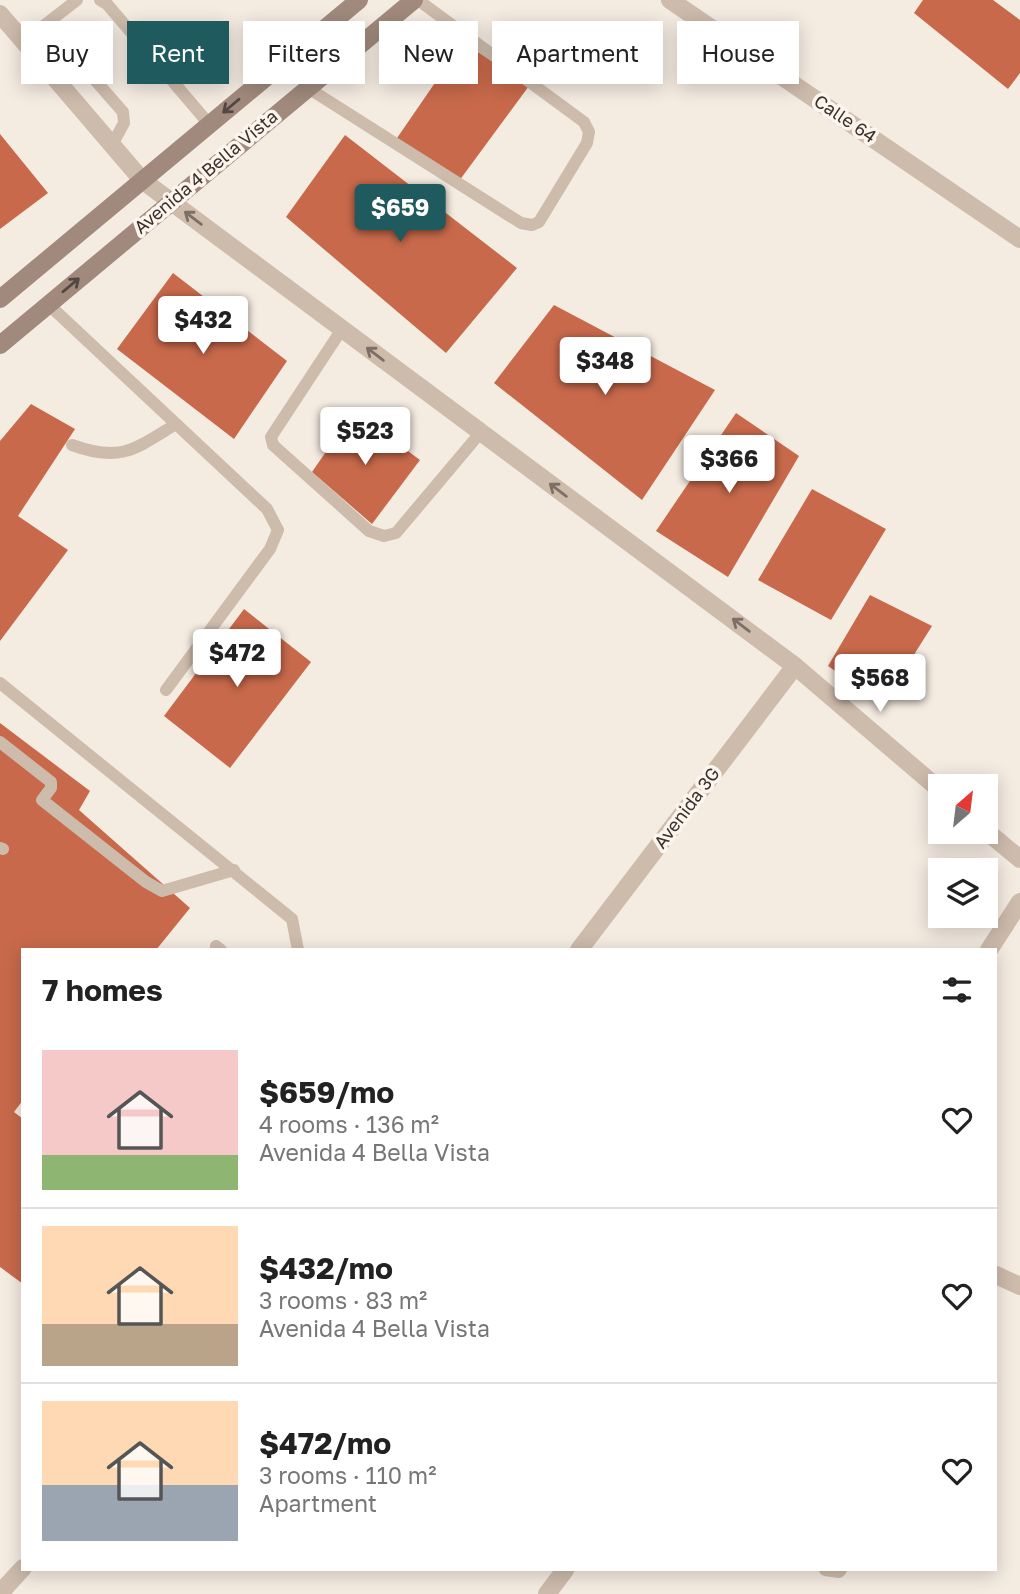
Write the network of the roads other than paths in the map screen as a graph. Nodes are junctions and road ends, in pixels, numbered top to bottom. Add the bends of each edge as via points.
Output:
1 (77, 0) edge
2 (100, 0) edge
3 (359, 0) edge
4 (416, 0) edge
5 (670, 0) edge
6 (0, 14) edge
7 (50, 21) edge
8 (21, 38) edge
9 (60, 84) edge
10 (98, 84) edge
11 (308, 88) junction
12 (209, 124) junction
13 (112, 145) junction
14 (142, 180) junction
15 (170, 201) junction
16 (1020, 239) edge
17 (2, 293) edge
18 (48, 304) junction
19 (342, 329) junction
20 (0, 345) edge
21 (176, 424) junction
22 (481, 432) junction
23 (72, 446) dead end
24 (795, 666) junction
25 (0, 683) edge
26 (166, 691) dead end
27 (0, 742) edge
28 (928, 780) edge
29 (998, 841) edge
30 (1020, 859) edge
31 (234, 870) junction
32 (1020, 902) edge
33 (298, 948) edge
34 (581, 948) edge
35 (990, 948) edge
36 (997, 1275) edge
37 (1020, 1286) edge
38 (21, 1571) edge
39 (564, 1571) edge
40 (0, 1593) edge
41 (547, 1594) edge

1 - 7 lane
2 - 12 lane
3 -> 12 street, Avenida 4 Bella Vista
4 - 11 street, Avenida 4 Bella Vista
4 - 11 lane via 584,122 589,132 587,143 539,222 521,223
5 - 16 street, Calle 64
6 - 8 street
9 - 13 street
10 - 13 lane via 123,112 124,123
11 - 15 street, Avenida 4 Bella Vista
12 - 14 street, Avenida 4 Bella Vista
13 - 14 street
14 - 15 street
14 - 17 street, Avenida 4 Bella Vista
18 -> 15 street, Avenida 4 Bella Vista
19 -> 15 street
18 - 20 street, Avenida 4 Bella Vista
18 - 21 lane
22 -> 19 street
19 - 22 lane via 271,436 273,445 369,531 384,536 396,533
21 - 23 lane via 131,451 96,454
21 - 26 lane via 267,509 278,530 270,549
24 -> 22 street
24 - 28 street
24 - 34 street, Avenida 3G
25 - 31 lane
27 - 31 lane via 51,782 42,800 162,891
29 - 30 street
31 - 33 lane via 292,919
32 - 35 street
36 - 37 street
38 - 40 street
39 - 41 street

